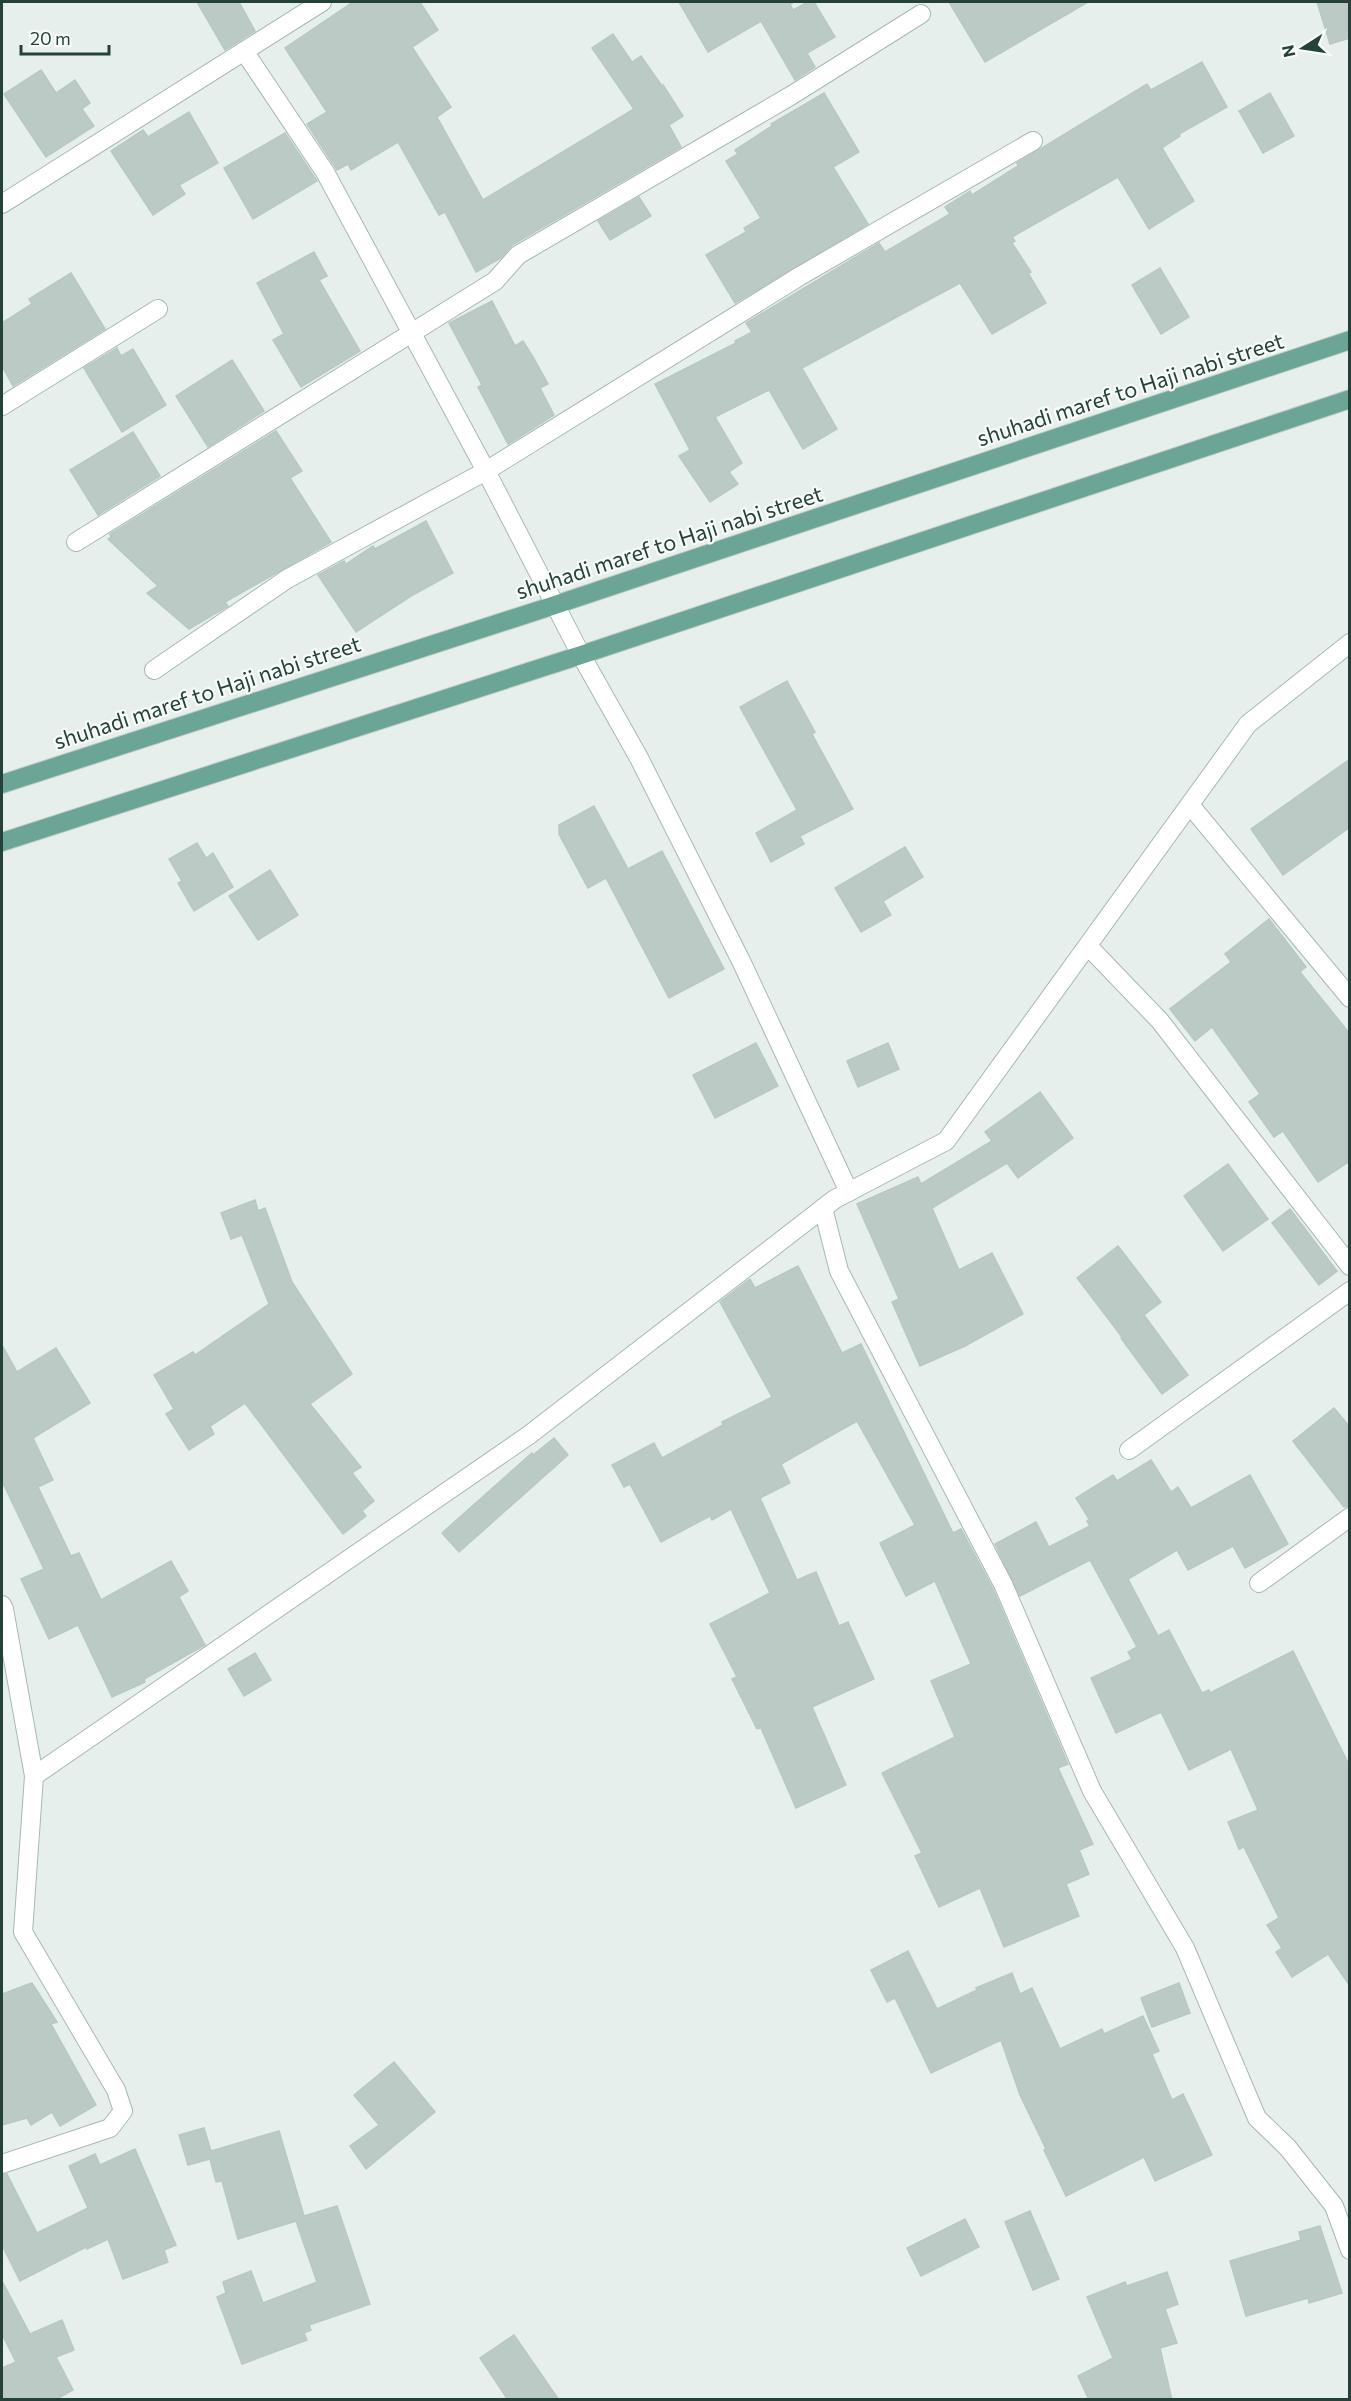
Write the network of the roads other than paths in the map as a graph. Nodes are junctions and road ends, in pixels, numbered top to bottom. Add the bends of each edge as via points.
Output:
1 (322, 2) edge
2 (921, 14) dead end
3 (244, 51) junction
4 (1034, 141) dead end
5 (2, 204) edge
6 (158, 309) dead end
7 (412, 333) junction
8 (1350, 340) edge
9 (1350, 399) edge
10 (2, 406) edge
11 (486, 471) junction
12 (76, 542) dead end
13 (555, 605) junction
14 (1350, 643) edge
15 (581, 655) junction
16 (154, 670) dead end
17 (2, 784) edge
18 (1190, 805) junction
19 (2, 842) edge
20 (1088, 946) junction
21 (1350, 999) edge
22 (849, 1192) junction
23 (823, 1208) junction
24 (1350, 1266) edge
25 (1350, 1291) edge
26 (1130, 1450) dead end
27 (1350, 1516) edge
28 (1258, 1583) dead end
29 (2, 1605) edge
30 (34, 1776) junction
31 (2, 2164) edge
32 (1350, 2250) edge

1 - 3 street
2 - 7 street via 792,95 518,255 495,281
3 - 5 street
3 - 7 street via 325,172
4 - 11 street via 801,276
6 - 10 street
7 - 11 street
7 - 12 street
8 - 13 main road, shuhadi maref to Haji nabi street
9 - 15 main road
11 - 13 street
11 - 16 street via 287,579
13 - 15 street
13 - 17 main road, shuhadi maref to Haji nabi street
14 - 18 street via 1248,724
15 - 19 main road
15 - 22 street via 639,758 742,963
18 - 20 street
18 - 21 street
20 - 22 street via 946,1141
20 - 24 street via 1160,1021
22 - 23 street
23 - 30 street via 529,1435
23 - 32 street via 839,1271 1003,1584 1092,1791 1185,1947 1257,2118 1288,2148 1334,2206
25 - 26 street
27 - 28 street
29 - 30 street
30 - 31 street via 23,1932 116,2090 123,2111 110,2128

